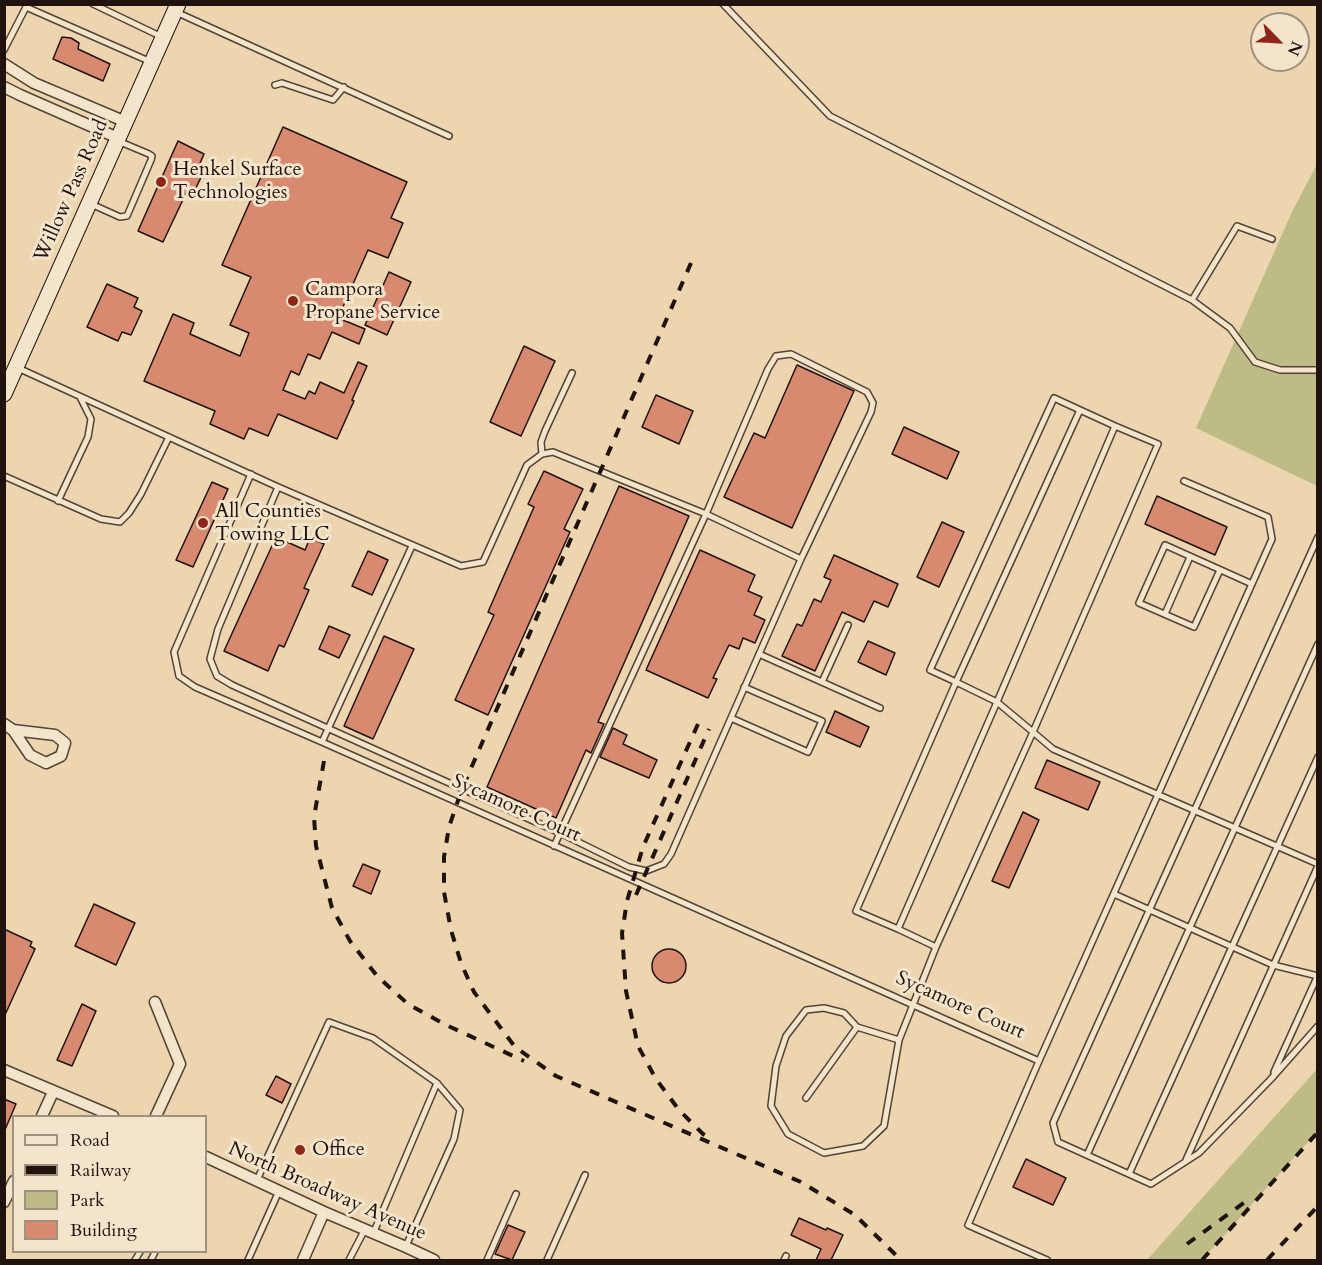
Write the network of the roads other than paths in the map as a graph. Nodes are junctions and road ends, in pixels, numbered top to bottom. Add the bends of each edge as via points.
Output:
1 (93, 4) edge
2 (723, 4) edge
3 (26, 6) edge
4 (177, 8) edge
5 (163, 38) junction
6 (4, 50) edge
7 (152, 62) junction
8 (4, 64) edge
9 (275, 85) dead end
10 (4, 87) edge
11 (344, 87) junction
12 (126, 122) junction
13 (450, 136) dead end
14 (118, 140) junction
15 (90, 203) junction
16 (1272, 239) dead end
17 (1192, 300) junction
18 (16, 367) junction
19 (1317, 370) edge
20 (572, 373) dead end
21 (4, 394) edge
22 (79, 396) junction
23 (1080, 410) junction
24 (1115, 426) junction
25 (169, 437) junction
26 (542, 454) junction
27 (250, 474) junction
28 (4, 476) edge
29 (1184, 481) dead end
30 (278, 487) junction
31 (58, 501) junction
32 (706, 514) junction
33 (1317, 537) edge
34 (412, 546) junction
35 (1190, 556) junction
36 (801, 558) junction
37 (1220, 570) junction
38 (1252, 584) junction
39 (1165, 614) junction
40 (848, 625) dead end
41 (1317, 644) edge
42 (759, 654) junction
43 (822, 682) junction
44 (957, 682) junction
45 (744, 687) junction
46 (997, 702) junction
47 (880, 708) dead end
48 (731, 718) junction
49 (9, 727) edge
50 (328, 729) junction
51 (1033, 732) junction
52 (322, 742) junction
53 (1317, 757) edge
54 (1158, 794) junction
55 (1195, 810) junction
56 (1236, 828) junction
57 (560, 833) junction
58 (554, 846) junction
59 (1277, 846) junction
60 (1317, 865) edge
61 (1114, 894) junction
62 (1150, 910) junction
63 (897, 929) junction
64 (1190, 929) junction
65 (936, 947) junction
66 (1231, 947) junction
67 (1273, 965) junction
68 (1317, 976) edge
69 (155, 1002) dead end
70 (914, 1006) junction
71 (1317, 1026) edge
72 (857, 1027) junction
73 (899, 1040) junction
74 (1039, 1061) junction
75 (4, 1070) edge
76 (1271, 1079) junction
77 (437, 1083) junction
78 (53, 1092) junction
79 (806, 1098) dead end
80 (42, 1115) edge
81 (110, 1115) edge
82 (156, 1115) edge
83 (1087, 1155) junction
84 (207, 1157) edge
85 (1185, 1163) junction
86 (1129, 1174) junction
87 (585, 1175) dead end
88 (257, 1180) junction
89 (12, 1185) edge
90 (279, 1191) junction
91 (516, 1194) dead end
92 (4, 1202) edge
93 (324, 1212) junction
94 (369, 1232) junction
95 (406, 1246) junction
96 (428, 1259) edge
97 (248, 1260) edge
98 (303, 1260) edge
99 (349, 1260) edge
100 (487, 1260) edge
101 (547, 1260) edge
102 (1047, 1260) edge

1 - 5 lane
2 - 17 lane via 830,116
3 - 6 lane
3 - 7 lane
4 - 5 main road, Willow Pass Road
4 - 11 lane
5 - 7 main road, Willow Pass Road
7 - 12 main road, Willow Pass Road
8 - 12 street via 34,83
9 - 11 lane via 282,83 333,100
10 - 14 street
11 - 13 lane
12 - 14 main road, Willow Pass Road
14 - 15 main road, Willow Pass Road
14 - 15 lane via 152,156 127,216 120,217
15 - 18 main road, Willow Pass Road
16 - 17 lane via 1237,226
17 - 19 lane via 1230,328 1255,362 1280,370
18 - 21 main road, Willow Pass Road
18 - 22 lane
20 - 26 lane via 545,431
22 - 25 lane
22 - 31 lane via 91,419 88,437
23 - 24 lane
23 - 44 lane
23 - 44 lane via 1054,398 930,670
24 - 46 lane
24 - 51 lane via 1158,444
25 - 27 lane
25 - 31 lane via 141,494 120,522 101,519
26 - 32 lane via 553,452
26 - 34 lane via 527,465 483,561 461,566
27 - 30 lane
27 - 52 lane, Sycamore Court via 174,652 179,676 195,687
28 - 31 lane
29 - 38 lane via 1268,517 1272,539
30 - 34 lane
30 - 50 lane via 218,628 210,659 217,676 232,685
32 - 36 lane
32 - 36 lane via 768,369 776,356 791,354 867,392 873,403
32 - 57 lane
33 - 55 lane
34 - 50 lane
35 - 37 lane
35 - 39 lane
35 - 39 lane via 1165,545 1139,603
36 - 42 lane
37 - 38 lane
37 - 39 lane via 1194,627
38 - 54 lane
40 - 43 lane
41 - 56 lane
42 - 43 lane
42 - 45 lane
43 - 47 lane
44 - 46 lane
44 - 63 lane via 856,910
45 - 48 lane
45 - 48 lane via 822,721 808,752
46 - 51 lane
46 - 63 lane
48 - 57 lane via 664,864 646,872 635,869
49 - 49 street via 30,755 46,763 61,756 65,743 55,735
50 - 52 lane
50 - 57 lane
51 - 54 lane via 1053,749
51 - 65 lane
52 - 58 lane, Sycamore Court
53 - 59 lane
54 - 55 lane
54 - 61 lane
55 - 56 lane
55 - 62 lane
56 - 59 lane
56 - 64 lane
57 - 58 lane
58 - 70 lane, Sycamore Court
59 - 60 lane
59 - 66 lane
60 - 67 lane
61 - 62 lane
61 - 74 lane
62 - 64 lane
62 - 83 lane via 1053,1123 1058,1142
63 - 65 lane
64 - 66 lane
64 - 83 lane
65 - 70 lane
66 - 67 lane
66 - 86 lane
67 - 68 lane
67 - 85 lane
68 - 76 lane
69 - 82 street via 180,1064
70 - 73 lane
70 - 74 lane, Sycamore Court
71 - 76 lane
72 - 73 lane
72 - 73 lane via 844,1013 824,1008 806,1010 786,1036 776,1066 771,1106 788,1134 824,1152 863,1146 884,1126
72 - 79 lane
74 - 102 lane via 968,1225
75 - 78 street
76 - 85 lane
77 - 88 lane via 373,1038 329,1022
77 - 94 lane
77 - 95 lane via 460,1110 454,1139
78 - 80 street
78 - 81 street
83 - 86 lane
84 - 88 street, North Broadway Avenue
85 - 86 lane via 1151,1184
87 - 101 lane
88 - 90 street, North Broadway Avenue
89 - 92 street
90 - 93 street, North Broadway Avenue
90 - 97 lane
91 - 100 lane
93 - 94 street, North Broadway Avenue
93 - 98 street
94 - 95 street, North Broadway Avenue
94 - 99 lane
95 - 96 street, North Broadway Avenue

